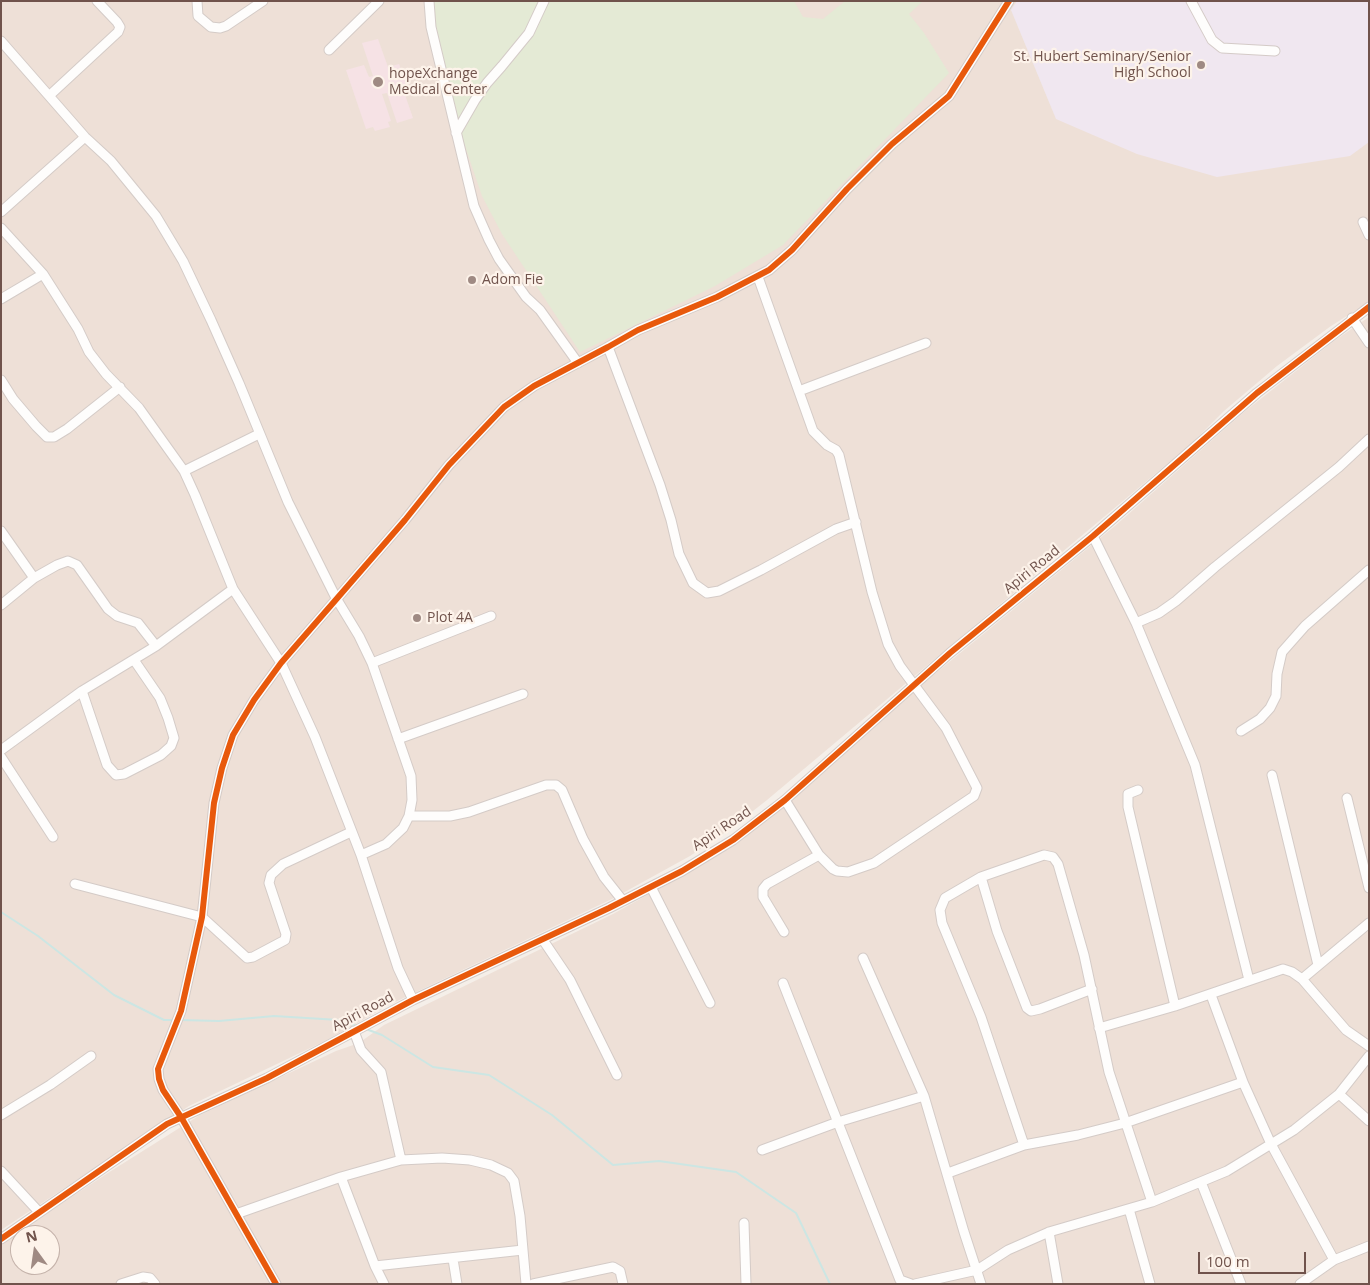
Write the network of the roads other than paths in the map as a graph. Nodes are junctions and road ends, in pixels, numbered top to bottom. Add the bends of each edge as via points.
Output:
1 (97, 1) edge
2 (197, 1) edge
3 (264, 1) edge
4 (379, 1) edge
5 (429, 1) edge
6 (544, 1) edge
7 (1010, 1) edge
8 (1191, 1) edge
9 (1, 42) edge
10 (329, 50) dead end
11 (1275, 51) dead end
12 (50, 96) junction
13 (456, 133) junction
14 (85, 136) junction
15 (1, 212) edge
16 (1363, 222) dead end
17 (1, 228) edge
18 (1369, 235) edge
19 (43, 274) junction
20 (758, 277) junction
21 (1, 299) edge
22 (1369, 307) edge
23 (1352, 318) junction
24 (926, 343) dead end
25 (1369, 343) edge
26 (608, 348) junction
27 (578, 363) junction
28 (1, 380) edge
29 (120, 387) junction
30 (799, 391) junction
31 (260, 434) junction
32 (1369, 439) edge
33 (184, 471) junction
34 (856, 522) junction
35 (1, 532) edge
36 (1093, 536) junction
37 (1369, 570) edge
38 (34, 578) junction
39 (233, 589) junction
40 (336, 598) junction
41 (1, 605) edge
42 (491, 616) dead end
43 (1136, 623) junction
44 (156, 646) junction
45 (134, 660) junction
46 (281, 663) junction
47 (372, 663) junction
48 (916, 685) junction
49 (82, 692) junction
50 (523, 694) dead end
51 (1241, 731) dead end
52 (398, 740) junction
53 (1, 750) edge
54 (1, 757) edge
55 (1272, 775) dead end
56 (1138, 790) dead end
57 (1347, 798) dead end
58 (785, 800) junction
59 (409, 816) junction
60 (352, 832) junction
61 (53, 836) dead end
62 (361, 855) junction
63 (819, 855) junction
64 (981, 877) junction
65 (74, 884) dead end
66 (651, 887) junction
67 (1369, 888) edge
68 (623, 901) junction
69 (202, 917) junction
70 (1369, 923) edge
71 (784, 932) dead end
72 (543, 940) junction
73 (863, 958) dead end
74 (1318, 965) junction
75 (1302, 979) junction
76 (1249, 980) junction
77 (783, 983) dead end
78 (1092, 989) junction
79 (1211, 995) junction
80 (413, 1000) junction
81 (710, 1002) dead end
82 (1175, 1006) junction
83 (1099, 1028) junction
84 (354, 1031) junction
85 (1369, 1046) edge
86 (90, 1056) dead end
87 (1369, 1056) edge
88 (617, 1075) dead end
89 (1243, 1082) junction
90 (1339, 1094) junction
91 (924, 1096) junction
92 (1, 1115) edge
93 (181, 1117) junction
94 (1369, 1120) edge
95 (838, 1122) junction
96 (1125, 1123) junction
97 (1271, 1144) junction
98 (1024, 1145) junction
99 (762, 1150) dead end
100 (401, 1160) junction
101 (1, 1171) edge
102 (948, 1173) junction
103 (341, 1177) junction
104 (1201, 1182) junction
105 (1152, 1202) junction
106 (1129, 1210) junction
107 (39, 1212) junction
108 (236, 1214) junction
109 (744, 1223) dead end
110 (1049, 1232) junction
111 (1, 1239) edge
112 (1368, 1247) edge
113 (523, 1250) junction
114 (453, 1259) junction
115 (1334, 1260) junction
116 (375, 1266) junction
117 (977, 1270) junction
118 (121, 1284) edge
119 (155, 1284) edge
120 (276, 1284) edge
121 (384, 1284) edge
122 (457, 1284) edge
123 (526, 1284) edge
124 (533, 1284) edge
125 (623, 1284) edge
126 (746, 1284) edge
127 (910, 1284) edge
128 (915, 1284) edge
129 (981, 1284) edge
130 (1058, 1284) edge
131 (1150, 1284) edge
132 (1240, 1284) edge
133 (1300, 1284) edge

1 - 12 street via 117,22 118,32
2 - 3 street via 198,16 220,28
4 - 10 street
5 - 13 street via 431,27
6 - 13 street via 529,33 474,100
7 - 20 street via 949,96 892,144 792,250
8 - 11 street via 1212,40 1222,48
9 - 12 street
12 - 14 street
13 - 27 street via 474,206 492,247
14 - 15 street
14 - 31 street via 144,200 183,261
16 - 18 street
17 - 19 street
19 - 21 street
19 - 29 street via 89,352
20 - 26 street via 638,330
20 - 30 street
22 - 23 street, Apiri Road
23 - 25 street
23 - 36 street, Apiri Road via 1257,393
24 - 30 street
26 - 27 street
26 - 34 street via 660,485 679,554 693,583 707,593 719,592 836,529
27 - 40 street via 534,386 504,407 449,465
28 - 29 street via 36,426 47,436 54,437
29 - 33 street
30 - 34 street via 813,431 839,455
31 - 33 street
31 - 40 street via 288,502
32 - 43 street via 1176,601
33 - 39 street
34 - 48 street via 888,644
35 - 38 street
36 - 43 street
36 - 48 street, Apiri Road via 950,653
37 - 51 street via 1305,626 1282,652 1276,696 1270,708
38 - 41 street
38 - 44 street via 68,561 77,565 108,609 117,616 138,623
39 - 44 street
39 - 46 street
40 - 46 street
40 - 47 street
42 - 47 street
43 - 76 street via 1195,765
44 - 45 street
45 - 49 street
45 - 49 street via 160,698 174,738 172,746 161,755 116,775 107,765
46 - 60 street via 315,737
46 - 69 street via 233,735 222,768 214,803
47 - 52 street
48 - 58 street, Apiri Road
48 - 63 street via 946,728 974,780 977,788 974,796 874,863 848,872 837,871
49 - 53 street
50 - 52 street
52 - 59 street via 411,776
54 - 61 street
55 - 74 street
56 - 82 street via 1128,794 1128,807
57 - 67 street
58 - 63 street
58 - 66 street, Apiri Road via 732,840
59 - 62 street via 386,844
59 - 68 street via 450,816 469,812 546,784 556,785 562,790 604,877
60 - 62 street
60 - 69 street via 283,864 271,875 269,883 286,934 285,940 278,944 247,958
62 - 80 street via 398,968
63 - 71 street via 763,889 763,897
64 - 78 street via 997,931 1027,1008 1031,1012
64 - 78 street via 1044,855 1053,857 1058,864
64 - 98 street via 945,898 940,910 942,923 981,1017
65 - 69 street
66 - 68 street, Apiri Road
66 - 81 street
68 - 72 street, Apiri Road
69 - 93 street via 181,1011 158,1069 163,1090
70 - 74 street
72 - 80 street, Apiri Road
72 - 88 street via 570,980
73 - 91 street
74 - 75 street
75 - 76 street via 1284,970
75 - 85 street via 1346,1030
76 - 79 street
77 - 95 street
78 - 83 street
79 - 82 street
79 - 89 street
80 - 84 street, Apiri Road
82 - 83 street
83 - 96 street
84 - 93 street, Apiri Road via 267,1078
84 - 100 street via 361,1050 381,1072
86 - 92 street
87 - 90 street
89 - 96 street
89 - 97 street
90 - 94 street
90 - 97 street
91 - 95 street
91 - 102 street
93 - 107 street, Apiri Road
93 - 108 street
95 - 99 street
95 - 127 street via 900,1280
96 - 98 street
96 - 105 street
97 - 104 street via 1227,1171
97 - 115 street
98 - 102 street
100 - 103 street
100 - 113 street via 470,1160 508,1173 514,1181
101 - 107 street
102 - 117 street
103 - 108 street
103 - 116 street
104 - 105 street
104 - 132 street
105 - 106 street
106 - 110 street
106 - 131 street
107 - 111 street, Apiri Road
108 - 120 street
109 - 126 street
110 - 117 street via 1008,1250
110 - 130 street
112 - 115 street
113 - 114 street
113 - 123 street
114 - 116 street
114 - 122 street
115 - 133 street
116 - 121 street
117 - 128 street
117 - 129 street
118 - 119 street via 143,1277 150,1278
124 - 125 street via 613,1267 620,1272

